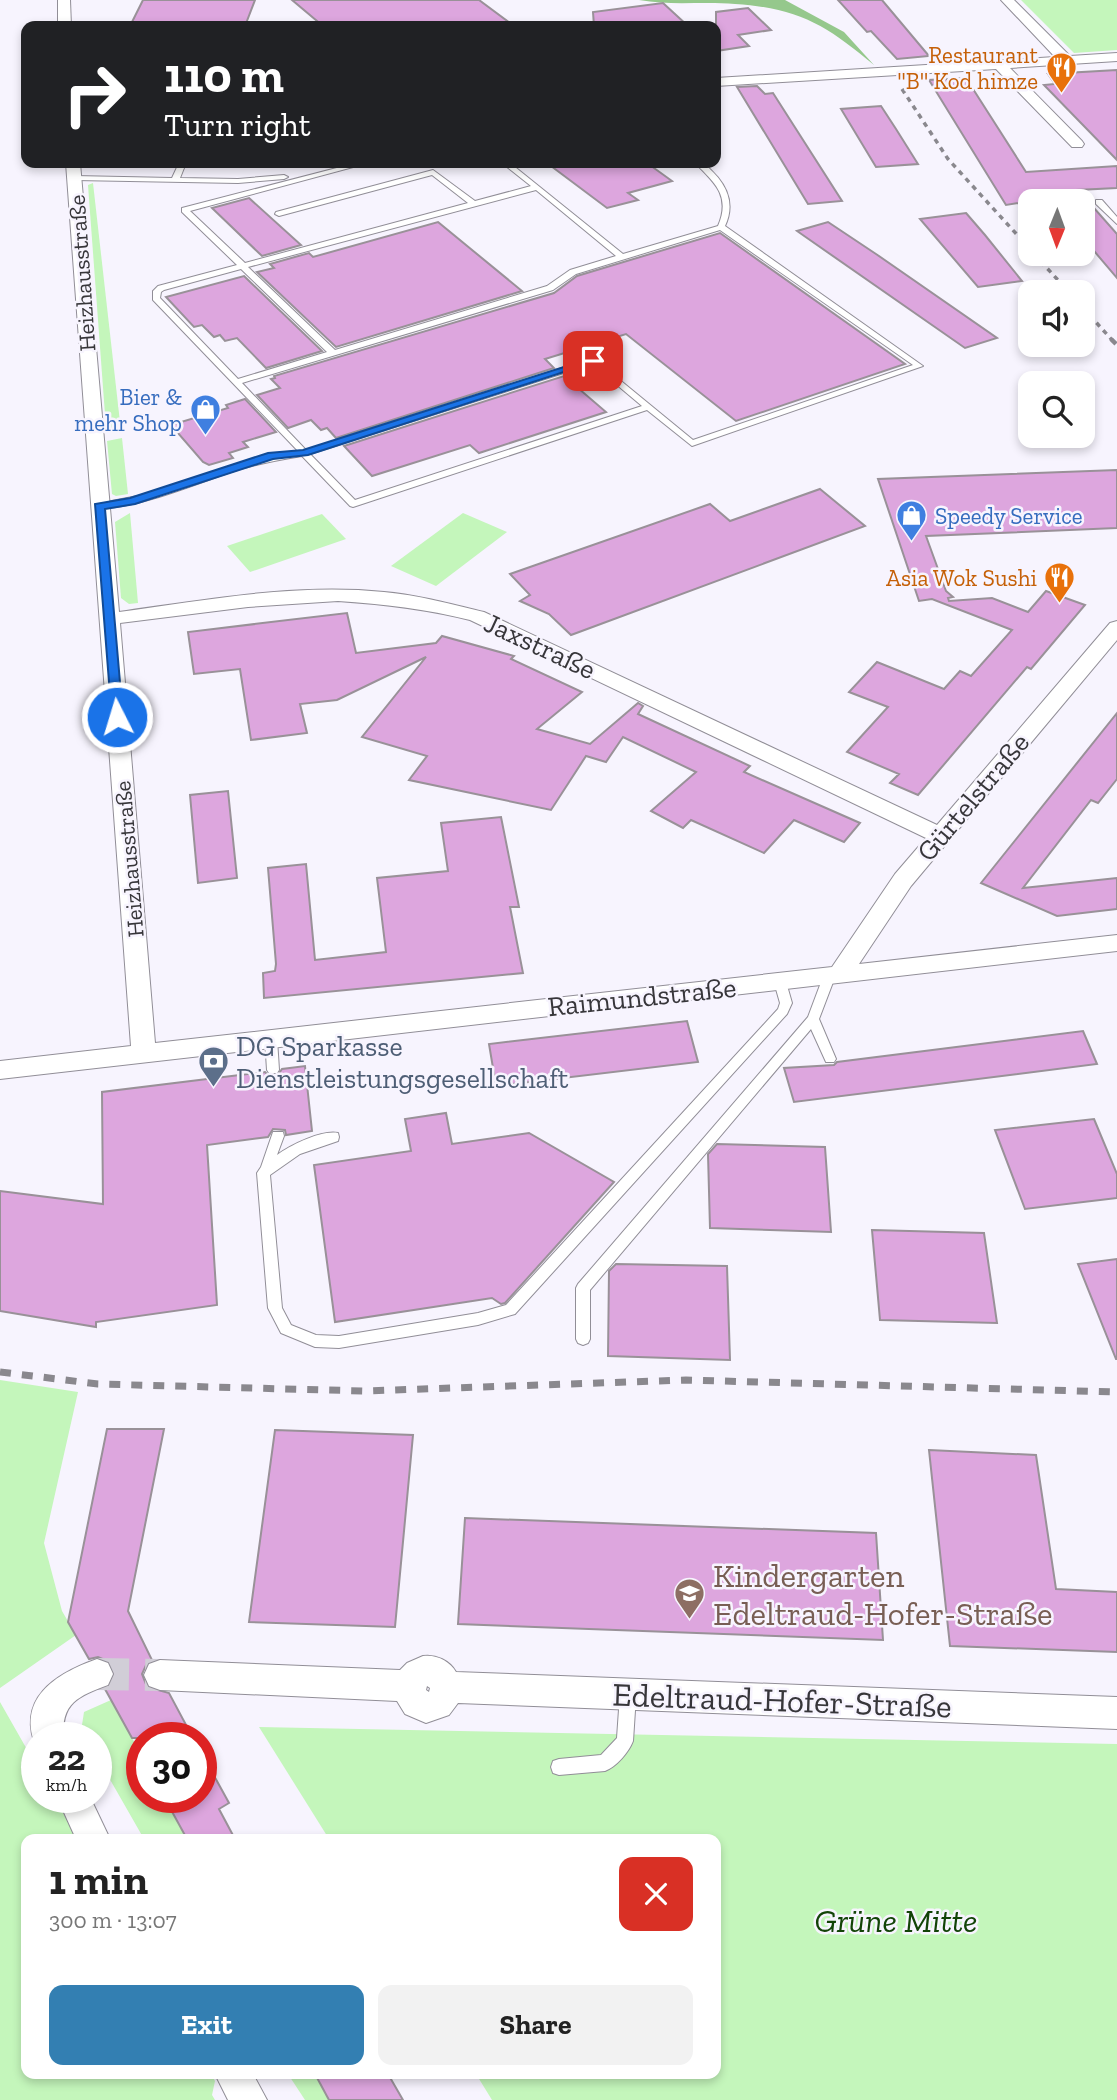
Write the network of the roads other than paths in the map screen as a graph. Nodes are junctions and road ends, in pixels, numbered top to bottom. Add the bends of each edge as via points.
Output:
1 (64, 0) edge
2 (1007, 0) edge
3 (65, 21) edge
4 (1117, 57) edge
5 (1066, 60) junction
6 (1000, 65) junction
7 (721, 82) edge
8 (1077, 144) dead end
9 (180, 168) edge
10 (316, 168) edge
11 (345, 168) edge
12 (512, 168) edge
13 (705, 168) edge
14 (74, 170) edge
15 (175, 180) junction
16 (537, 187) junction
17 (1099, 202) dead end
18 (474, 204) junction
19 (279, 214) dead end
20 (1117, 222) edge
21 (721, 228) junction
22 (622, 257) junction
23 (241, 266) junction
24 (333, 353) junction
25 (236, 382) junction
26 (648, 407) junction
27 (304, 453) junction
28 (99, 506) junction
29 (108, 619) junction
30 (1117, 628) edge
31 (940, 836) junction
32 (1117, 943) edge
33 (834, 976) junction
34 (780, 982) junction
35 (813, 1018) junction
36 (271, 1039) junction
37 (144, 1054) junction
38 (830, 1059) dead end
39 (0, 1070) edge
40 (273, 1070) dead end
41 (278, 1136) dead end
42 (333, 1137) dead end
43 (262, 1173) junction
44 (583, 1339) dead end
45 (97, 1674) tunnel mouth
46 (160, 1675) tunnel mouth
47 (628, 1695) junction
48 (1117, 1713) edge
49 (46, 1722) edge
50 (559, 1767) dead end
51 (81, 1813) edge
52 (91, 1834) edge
53 (236, 2079) edge
54 (249, 2100) edge

1 - 3 street
2 - 5 street
4 - 5 street
5 - 6 street
6 - 7 street
6 - 8 street
9 - 15 lane
10 - 15 lane via 262,180
11 - 23 lane via 185,210
12 - 16 lane
13 - 21 lane via 726,194 728,211
14 - 15 lane
14 - 28 street, Heizhausstraße
16 - 18 lane
16 - 22 lane
17 - 20 lane
18 - 19 lane via 433,172
18 - 23 lane
21 - 22 lane
21 - 26 lane via 919,366 692,443
22 - 24 lane via 573,272 550,288
23 - 24 lane
23 - 25 lane via 161,288 156,295
24 - 25 lane
25 - 27 lane
26 - 27 lane via 593,361
26 - 27 lane via 353,504
27 - 28 lane via 272,456 131,502
28 - 29 street, Heizhausstraße
29 - 31 street, Jaxstraße via 320,595 374,595 445,606 477,616
29 - 37 street, Heizhausstraße
30 - 31 street, Gürtelstraße
31 - 33 street, Gürtelstraße
32 - 33 street, Raimundstraße
33 - 34 street, Raimundstraße
33 - 35 lane
34 - 36 street, Raimundstraße
34 - 43 lane via 786,1003 783,1012 510,1310 478,1320 339,1342 315,1342 286,1329 275,1308
35 - 38 lane
35 - 44 lane via 583,1288
36 - 37 street, Raimundstraße
36 - 40 lane
37 - 39 street, Raimundstraße
41 - 43 lane
42 - 43 lane via 301,1145
45 - 49 street via 61,1691
46 - 47 street, Edeltraud-Hofer-Straße via 409,1686 414,1676 426,1671 441,1675 446,1687
47 - 48 street, Edeltraud-Hofer-Straße
47 - 50 lane via 625,1741 605,1763
51 - 52 street
53 - 54 street

